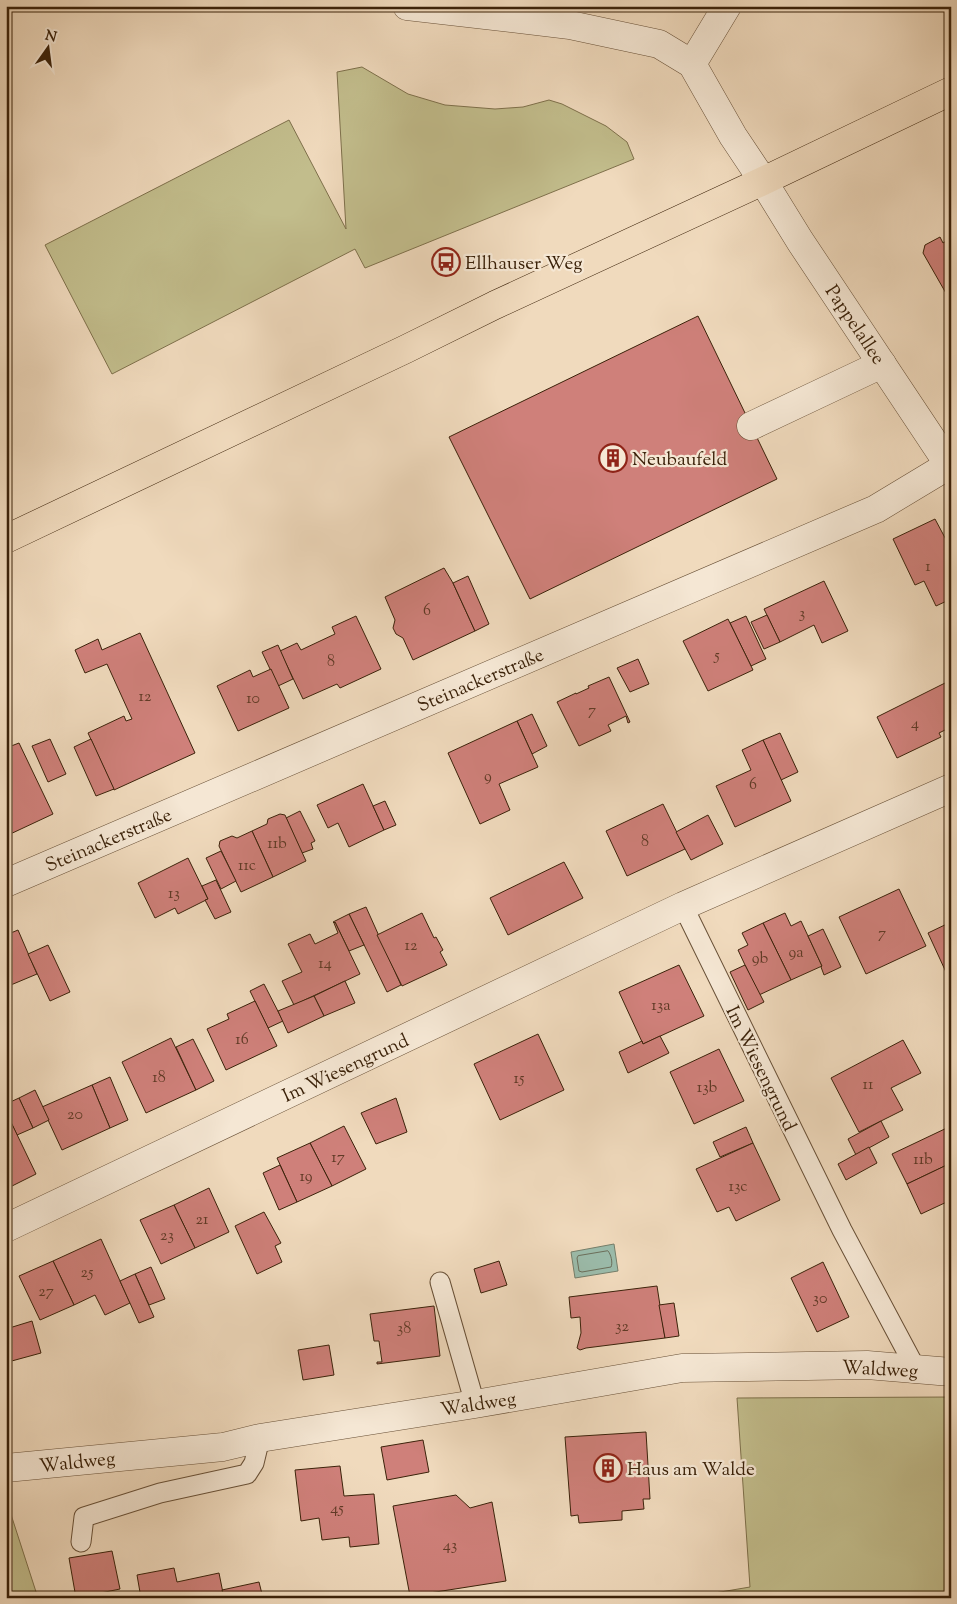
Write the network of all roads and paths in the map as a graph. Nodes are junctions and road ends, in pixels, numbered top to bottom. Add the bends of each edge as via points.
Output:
1 (407, 6) edge
2 (727, 6) edge
3 (692, 64) junction
4 (951, 91) edge
5 (764, 181) junction
6 (882, 364) junction
7 (751, 426) dead end
8 (950, 464) edge
9 (6, 539) edge
10 (951, 788) edge
11 (6, 883) edge
12 (683, 906) junction
13 (6, 1228) edge
14 (440, 1282) dead end
15 (916, 1369) junction
16 (951, 1372) edge
17 (475, 1404) junction
18 (260, 1438) junction
19 (6, 1468) edge
20 (81, 1542) dead end

1 - 3 street via 570,25 659,44
2 - 3 street
3 - 5 street, Pappelallee via 733,136
4 - 5 main road
5 - 6 street, Pappelallee
5 - 9 main road via 496,304
6 - 7 street
6 - 8 street, Pappelallee
8 - 11 street, Steinackerstraße via 876,509
10 - 12 street, Im Wiesengrund
12 - 13 street, Im Wiesengrund
12 - 15 lane, Im Wiesengrund via 842,1230
14 - 17 lane
15 - 16 street, Waldweg
15 - 17 street, Waldweg via 867,1365 682,1368
17 - 18 street, Waldweg
18 - 19 street, Waldweg via 223,1446
18 - 20 lane via 254,1463 247,1474 160,1494 84,1517

